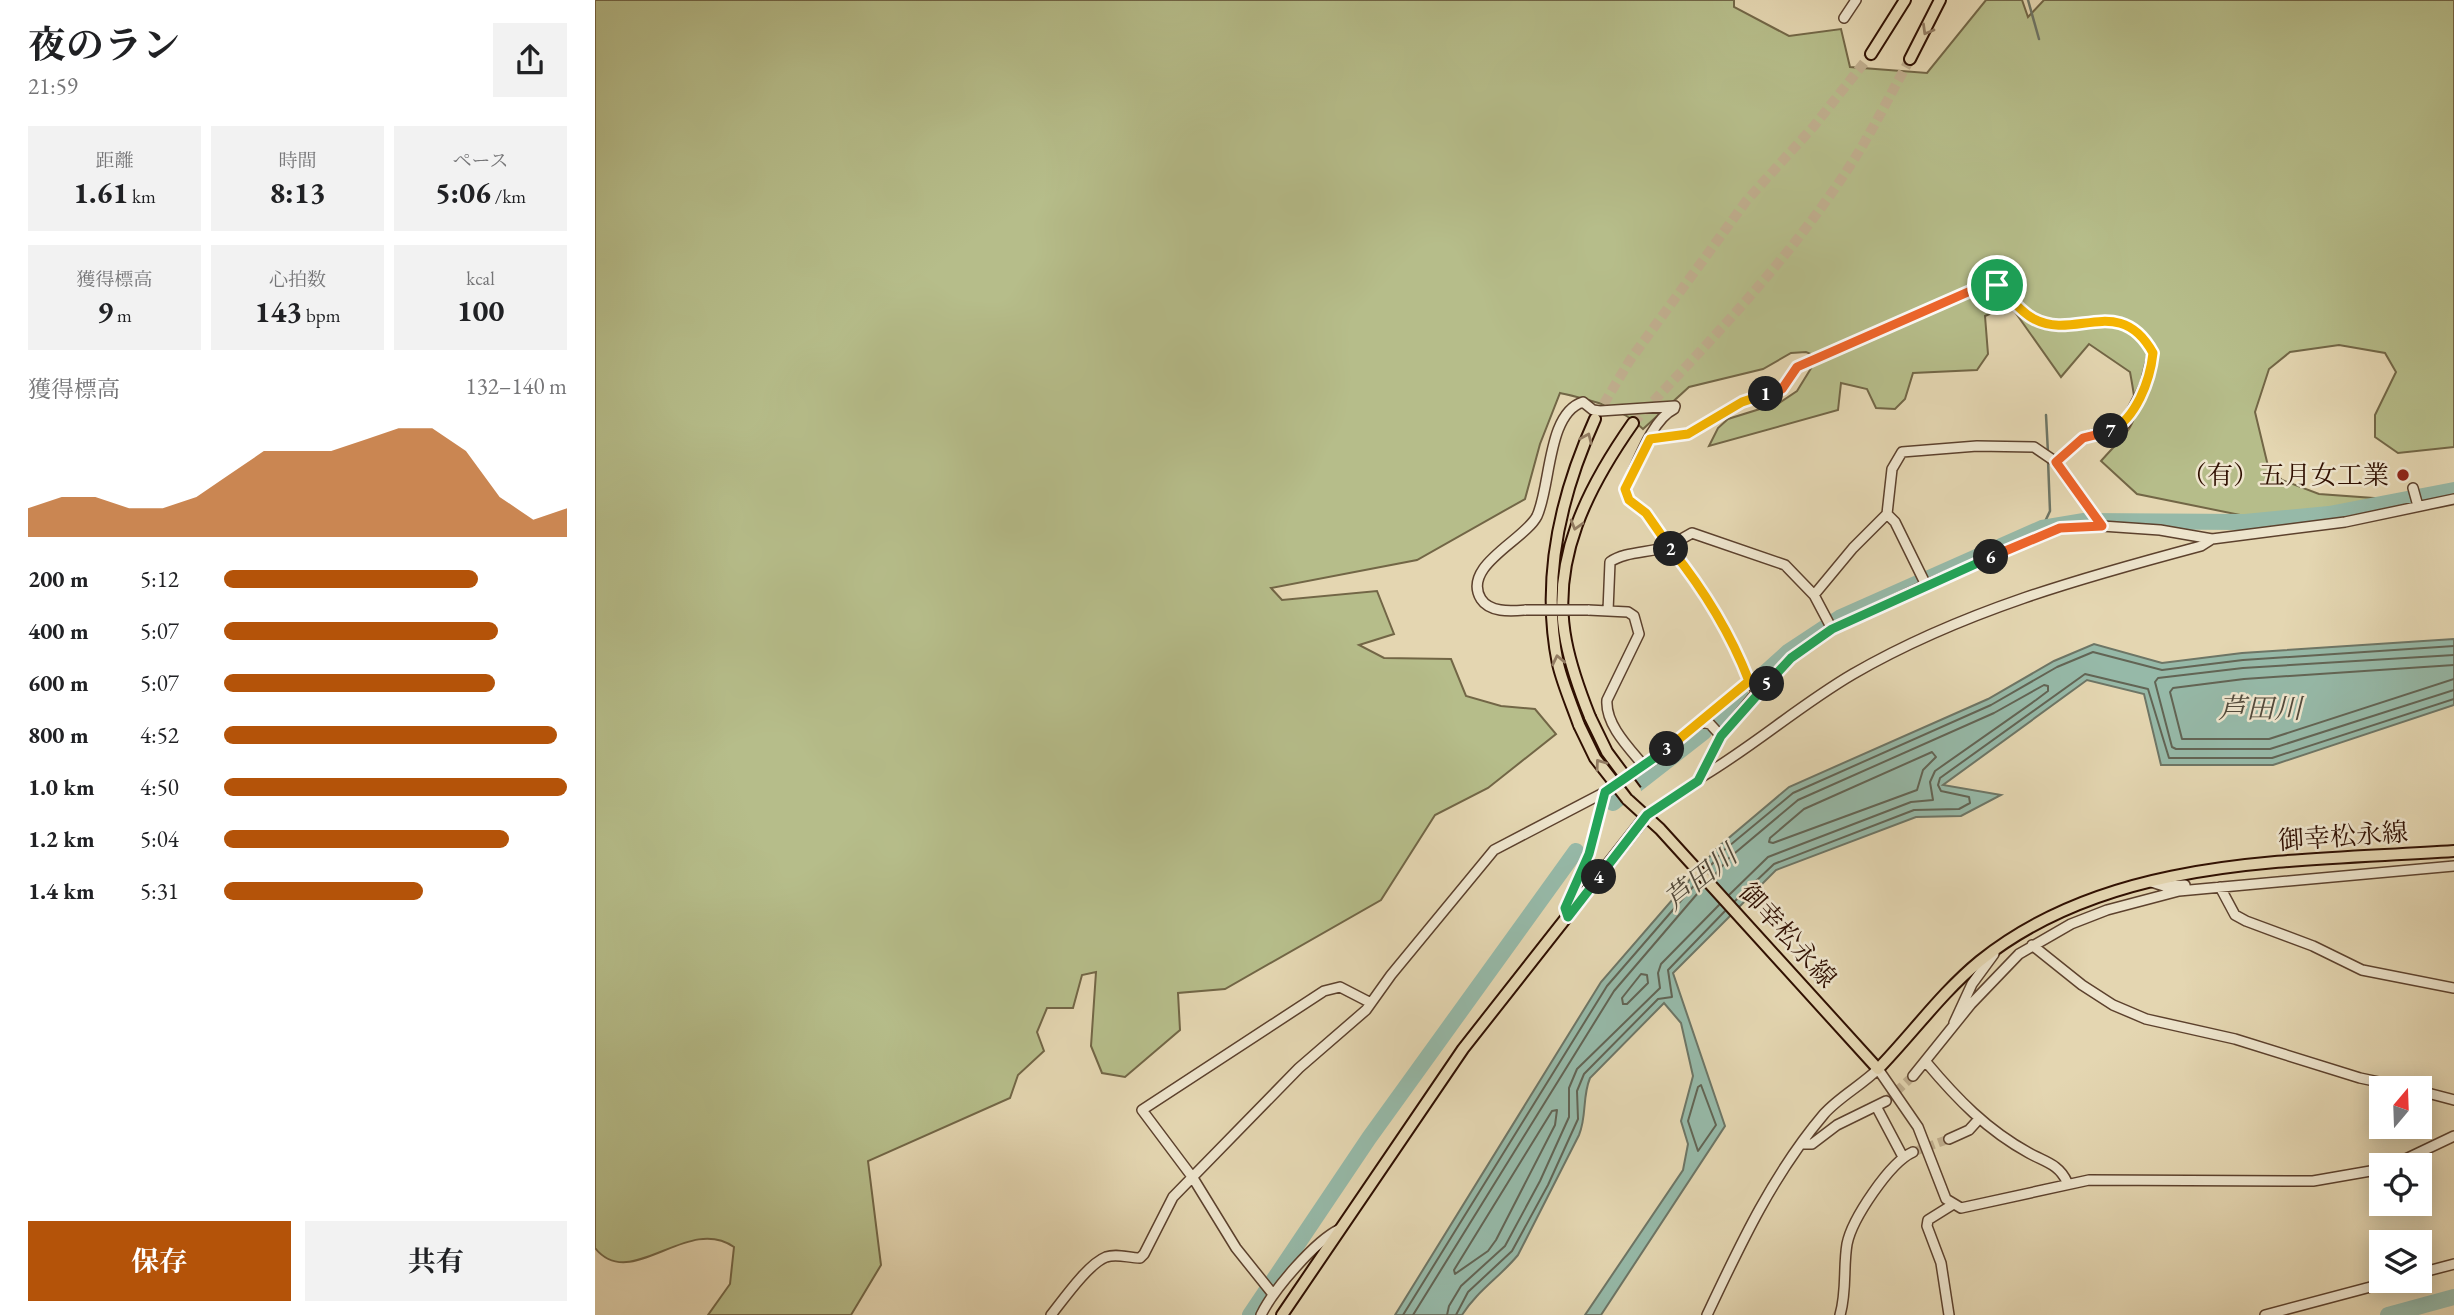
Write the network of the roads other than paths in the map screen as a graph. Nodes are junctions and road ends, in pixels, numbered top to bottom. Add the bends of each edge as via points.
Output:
1 (1856, 0) edge
2 (1905, 0) edge
3 (1940, 0) edge
4 (1844, 18) dead end
5 (1871, 54) tunnel mouth
6 (1910, 59) tunnel mouth
7 (1595, 419) tunnel mouth
8 (1633, 423) tunnel mouth
9 (1650, 439) junction
10 (2051, 458) junction
11 (2413, 488) dead end
12 (2454, 499) edge
13 (2418, 506) junction
14 (1887, 514) junction
15 (2102, 526) junction
16 (2212, 539) junction
17 (1669, 546) junction
18 (1926, 585) junction
19 (1814, 595) junction
20 (1608, 611) junction
21 (1830, 626) junction
22 (1749, 681) junction
23 (1757, 692) junction
24 (1701, 722) junction
25 (1721, 736) junction
26 (1644, 766) junction
27 (1703, 776) junction
28 (1605, 792) junction
29 (1647, 815) junction
30 (2454, 851) edge
31 (2454, 866) edge
32 (2149, 881) junction
33 (2217, 887) junction
34 (1568, 917) junction
35 (2032, 945) junction
36 (2000, 946) junction
37 (2454, 988) edge
38 (1371, 1003) junction
39 (1953, 1028) junction
40 (1926, 1062) junction
41 (1878, 1069) junction
42 (1913, 1076) tunnel mouth
43 (2369, 1080) edge
44 (2433, 1094) edge
45 (2454, 1100) edge
46 (1885, 1101) tunnel mouth
47 (1877, 1108) junction
48 (1979, 1120) junction
49 (2454, 1136) edge
50 (1949, 1139) tunnel mouth
51 (1801, 1144) junction
52 (1913, 1152) tunnel mouth
53 (2418, 1153) edge
54 (1903, 1157) junction
55 (2369, 1171) edge
56 (1193, 1178) junction
57 (2067, 1182) junction
58 (1952, 1205) junction
59 (1340, 1229) junction
60 (2454, 1264) edge
61 (2432, 1270) edge
62 (2369, 1287) edge
63 (1269, 1289) junction
64 (1051, 1315) edge
65 (1261, 1315) edge
66 (1282, 1315) edge
67 (1707, 1315) edge
68 (1840, 1315) edge
69 (1949, 1315) edge
70 (2265, 1315) edge

1 - 4 street
2 - 5 main road
3 -> 6 main road
29 -> 7 main road, bridge via 1627,799 1595,758 1559,667 1553,632 1555,553 1566,494
8 -> 29 main road, bridge via 1577,517 1564,593 1565,638 1590,718
9 - 10 street via 1688,434 1742,402 1782,389 1797,367 1984,285 1997,285 2034,319 2054,324 2118,323 2133,328 2153,353 2145,385 2125,424 2083,438
9 - 17 street via 1625,489 1629,500 1646,513
9 - 20 street, bridge via 1655,424 1675,406 1601,411 1583,402 1575,404 1557,433 1537,516 1490,561 1477,588 1485,604 1495,609
10 - 14 street via 2034,447 2022,446 1902,452 1892,469
10 - 15 street
11 - 13 street
12 - 13 street
13 - 16 street via 2345,522
14 - 18 street
14 - 19 street
15 - 16 street
15 - 18 street via 2060,528
16 - 27 street via 2201,546 2042,590 1920,639 1788,715
17 - 19 street via 1692,533 1768,558 1785,565
17 - 20 street via 1618,556 1610,562
17 - 22 street via 1704,591
18 - 21 street
19 - 21 street
20 - 26 street via 1628,612 1638,625 1639,634 1606,711
21 - 23 street
22 - 23 street
22 - 24 street
23 - 25 street
24 - 25 street via 1710,724
24 - 26 street
25 - 27 street
26 - 28 street
27 - 29 street
28 - 34 street via 1589,854 1565,908
28 - 38 street via 1494,850
29 - 34 main road
29 - 41 main road, 御幸松永線
30 - 32 main road, 御幸松永線 via 2269,864
31 - 33 street
32 - 33 street via 2164,886
32 - 36 main road, 御幸松永線 via 2075,904
33 - 35 street via 2154,895 2071,924
33 - 37 street via 2235,915 2245,921 2362,970
34 - 59 main road via 1463,1049
35 - 39 street
35 - 43 street via 2082,985 2146,1019 2235,1039
36 - 39 street via 1972,984
36 - 41 main road, 御幸松永線 via 1960,978
38 - 56 street via 1349,1028 1299,1068
38 - 56 street via 1340,987 1324,991 1144,1106 1142,1113
39 - 40 street
40 - 42 street
40 - 48 street
41 - 51 street via 1827,1112
41 - 58 street via 1918,1127
44 - 45 street
46 - 47 street
47 - 51 street via 1837,1125 1811,1144
47 - 54 street
48 - 50 street
48 - 57 street via 2057,1166
49 - 53 street
51 - 67 street via 1765,1199
52 - 54 street
54 - 68 street via 1891,1167 1848,1240 1846,1294
55 - 57 street via 2313,1181
56 - 63 street via 1236,1248
56 - 64 street via 1173,1197 1140,1258 1105,1257
57 - 58 street via 1961,1208
58 - 69 street via 1928,1220 1927,1226 1941,1263
59 - 63 street
59 - 66 main road
60 - 61 street
62 - 70 street
63 - 65 street

